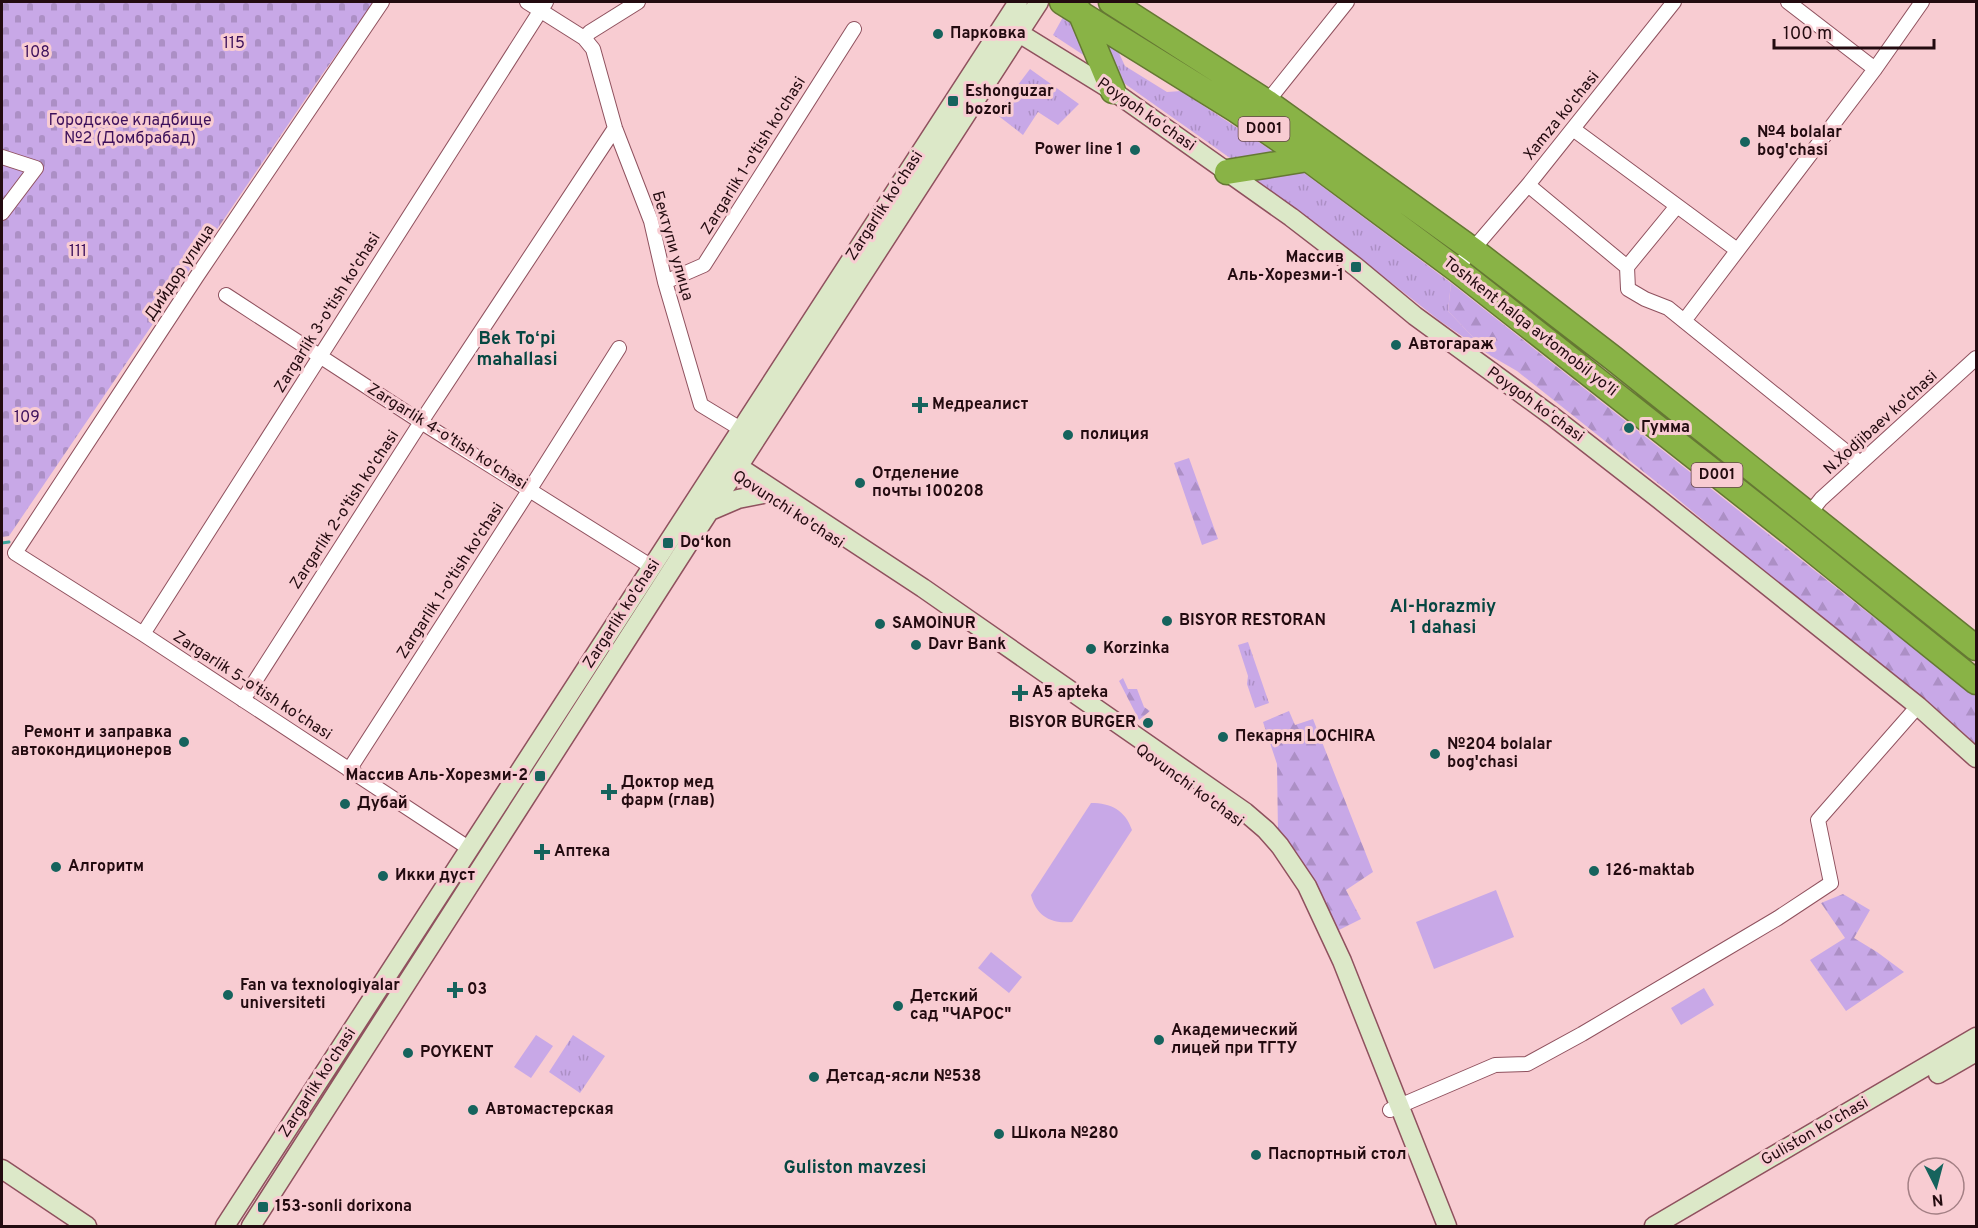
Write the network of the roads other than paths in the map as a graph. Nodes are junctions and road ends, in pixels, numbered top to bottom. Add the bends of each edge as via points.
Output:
1 (382, 2) edge
2 (527, 2) edge
3 (639, 2) edge
4 (1018, 2) edge
5 (1039, 2) edge
6 (1112, 2) edge
7 (1347, 2) edge
8 (1674, 2) edge
9 (1788, 2) edge
10 (1922, 2) edge
11 (543, 6) edge
12 (1071, 7) edge
13 (854, 29) dead end
14 (1019, 33) junction
15 (584, 38) junction
16 (1875, 69) junction
17 (1113, 91) junction
18 (1267, 102) junction
19 (615, 128) junction
20 (1573, 129) junction
21 (2, 157) edge
22 (1308, 159) junction
23 (1227, 172) junction
24 (1528, 185) junction
25 (1677, 206) junction
26 (2, 213) edge
27 (1473, 250) junction
28 (1737, 250) junction
29 (1627, 267) junction
30 (1456, 269) junction
31 (665, 282) junction
32 (226, 295) dead end
33 (1684, 321) junction
34 (619, 348) dead end
35 (320, 356) junction
36 (1977, 358) edge
37 (421, 422) junction
38 (741, 429) junction
39 (757, 439) junction
40 (720, 462) junction
41 (1860, 464) junction
42 (736, 472) junction
43 (530, 489) junction
44 (763, 494) junction
45 (709, 512) junction
46 (1809, 514) junction
47 (8, 553) edge
48 (652, 567) junction
49 (668, 577) junction
50 (143, 634) junction
51 (1977, 648) edge
52 (1977, 682) edge
53 (243, 700) junction
54 (1918, 706) junction
55 (1977, 758) edge
56 (349, 770) junction
57 (470, 849) junction
58 (486, 859) junction
59 (415, 934) junction
60 (432, 945) junction
61 (1977, 1037) edge
62 (1977, 1052) edge
63 (1395, 1108) junction
64 (2, 1169) edge
65 (2, 1181) edge
66 (67, 1227) edge
67 (87, 1227) edge
68 (225, 1227) edge
69 (250, 1227) edge
70 (1435, 1227) edge
71 (1447, 1227) edge
72 (1654, 1227) edge
73 (1675, 1227) edge

1 - 47 street, Дийдор улица
2 - 11 street
3 - 15 street
4 - 38 main road, Zargarlik ko'chasi
5 - 14 main road, Zargarlik ko'chasi
6 - 18 highway, Toshkent halqa avtomobil yo'li / D001
7 - 18 street
8 - 20 street, Xamza ko'chasi
9 - 16 street
10 - 16 street
11 - 15 street
11 - 35 street, Zargarlik 3-o'tish ko'chasi
12 - 17 highway
12 - 22 highway, Toshkent halqa avtomobil yo'li / D001
13 - 31 street, Zargarlik 1-o'tish ko'chasi via 704,265
14 - 17 main road, Poygoh koʻchasi
14 - 39 main road, Zargarlik ko'chasi
15 - 19 street, Бектупи улица via 593,49
16 - 28 street
17 - 23 main road, Poygoh koʻchasi
18 - 27 highway, Toshkent halqa avtomobil yo'li / D001
19 - 31 street, Бектупи улица via 651,221
19 - 37 street, Zargarlik 2-o'tish ko'chasi
20 - 24 street, Xamza ko'chasi
20 - 25 street
21 - 26 street via 36,168
22 - 23 highway
22 - 30 highway, Toshkent halqa avtomobil yo'li / D001
23 - 54 main road, Poygoh koʻchasi via 1552,416
24 - 27 street, Xamza ko'chasi
24 - 29 street
25 - 28 street
25 - 29 street
27 - 30 street, Xamza ko'chasi
27 - 46 highway, Toshkent halqa avtomobil yo'li / D001
28 - 33 street
29 - 33 street via 1628,289 1668,308
30 - 52 highway, Toshkent halqa avtomobil yo'li / D001
31 - 38 street, Бектупи улица via 700,405
32 - 35 street, Zargarlik 4-o'tish ko'chasi
33 - 41 street
34 - 43 street, Zargarlik 1-o'tish ko'chasi
35 - 37 street, Zargarlik 4-o'tish ko'chasi
35 - 50 street, Zargarlik 3-o'tish ko'chasi
36 - 41 street, N.Xodjibaev ko'chasi
37 - 43 street, Zargarlik 4-o'tish ko'chasi
37 - 53 street, Zargarlik 2-o'tish ko'chasi
38 - 39 street, Бектупи улица
38 - 40 main road, Zargarlik ko'chasi
39 - 42 main road, Zargarlik ko'chasi
40 - 42 main road, Qovunchi ko'chasi
40 - 48 main road, Zargarlik ko'chasi
41 - 46 street, N.Xodjibaev ko'chasi
42 - 44 main road, Qovunchi ko'chasi
42 - 45 main road, Zargarlik ko'chasi
42 - 63 main road, Qovunchi ko'chasi via 1014,651 1266,830 1292,861 1342,961
43 - 48 street, Zargarlik 4-o'tish ko'chasi
43 - 56 street, Zargarlik 1-o'tish ko'chasi
44 - 45 main road via 738,499
44 - 63 main road, Qovunchi ko'chasi via 1116,732 1238,820 1260,841 1296,889
45 - 49 main road, Zargarlik ko'chasi
46 - 51 highway, Toshkent halqa avtomobil yo'li / D001
47 - 50 street, Zargarlik 5-o'tish ko'chasi
48 - 49 main road, Zargarlik 4-o'tish ko'chasi
48 - 57 main road, Zargarlik ko'chasi
49 - 58 main road, Zargarlik ko'chasi
50 - 53 street, Zargarlik 5-o'tish ko'chasi
53 - 56 street, Zargarlik 5-o'tish ko'chasi
54 - 55 main road, Poygoh koʻchasi
54 - 63 street via 1818,820 1831,883 1527,1064 1495,1065
56 - 57 street, Zargarlik 5-o'tish ko'chasi
57 - 58 main road
57 - 59 main road, Zargarlik ko'chasi
58 - 60 main road, Zargarlik ko'chasi
59 - 60 main road
59 - 68 main road, Zargarlik ko'chasi
60 - 69 main road, Zargarlik ko'chasi
61 - 72 main road, Guliston ko'chasi
62 - 73 main road, Guliston ko'chasi
63 - 70 main road, Qovunchi ko'chasi
63 - 71 main road, Qovunchi ko'chasi
64 - 67 main road
65 - 66 main road

